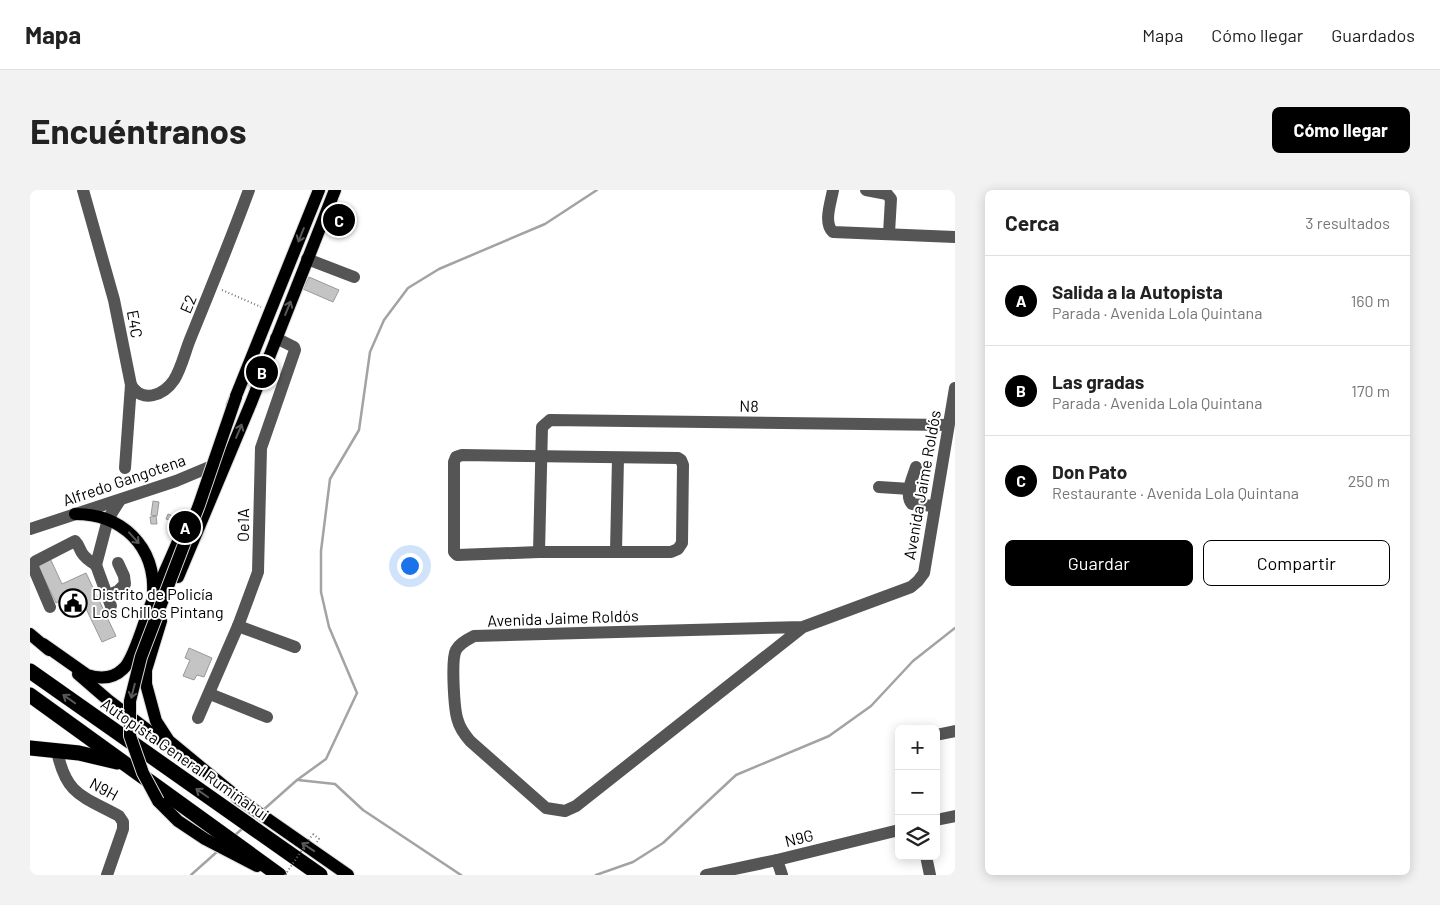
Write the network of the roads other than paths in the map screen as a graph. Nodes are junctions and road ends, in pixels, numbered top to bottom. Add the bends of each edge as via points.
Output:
1 (83, 190) edge
2 (249, 190) edge
3 (319, 190) edge
4 (335, 190) edge
5 (833, 190) edge
6 (866, 190) edge
7 (889, 233) junction
8 (955, 236) edge
9 (307, 259) junction
10 (354, 277) dead end
11 (276, 338) junction
12 (130, 385) junction
13 (955, 388) edge
14 (236, 397) junction
15 (948, 425) junction
16 (541, 456) junction
17 (618, 458) junction
18 (227, 459) junction
19 (916, 467) dead end
20 (125, 468) dead end
21 (207, 468) junction
22 (879, 488) dead end
23 (910, 489) junction
24 (120, 500) junction
25 (934, 506) junction
26 (75, 514) junction
27 (108, 519) junction
28 (30, 529) edge
29 (539, 552) junction
30 (616, 552) junction
31 (118, 563) dead end
32 (96, 566) junction
33 (151, 605) junction
34 (50, 607) dead end
35 (238, 626) junction
36 (803, 627) junction
37 (30, 634) edge
38 (43, 644) junction
39 (295, 647) dead end
40 (30, 671) edge
41 (210, 694) junction
42 (30, 695) edge
43 (267, 717) dead end
44 (198, 718) dead end
45 (955, 731) edge
46 (940, 735) edge
47 (30, 748) edge
48 (57, 751) junction
49 (124, 764) junction
50 (242, 801) junction
51 (955, 816) edge
52 (940, 819) edge
53 (895, 831) edge
54 (777, 860) junction
55 (927, 860) edge
56 (107, 875) edge
57 (273, 875) edge
58 (279, 875) edge
59 (320, 875) edge
60 (348, 875) edge
61 (706, 875) edge
62 (782, 875) edge
63 (930, 875) edge

1 - 12 street, E4C via 114,300
2 - 12 street, E2 via 181,367 160,393 146,397
3 -> 14 main road
4 - 9 main road
5 - 7 street via 828,222 833,232
6 - 7 street via 890,196
7 - 8 street
9 - 10 street
11 -> 9 main road
18 -> 11 main road
11 - 35 street, Oe1A via 295,350 261,448 259,567
12 - 20 street, E4C
13 - 15 street, Avenida Jaime Roldós
14 - 21 main road
14 -> 57 main road, bridge via 141,657 130,701 130,736 143,773 158,801 178,821
15 - 16 street, N8 via 550,420 542,427
15 - 25 street, Avenida Jaime Roldós
16 - 17 street
16 - 29 street
16 - 29 street via 462,455 454,462 454,552 457,555
17 - 30 street
17 - 30 street via 681,460 682,543 671,552
18 - 21 street, Alfredo Gangotena
18 - 50 main road via 165,608 146,670 146,684 156,721 168,741
19 - 23 street
21 - 24 street, Alfredo Gangotena
21 - 33 main road
22 - 23 street
23 - 25 street via 908,498 912,504
24 - 26 street, Alfredo Gangotena
24 - 27 street
25 - 36 street, Avenida Jaime Roldós via 924,572 918,582
26 - 27 main road
26 - 28 street, Alfredo Gangotena
27 - 32 street
27 -> 33 main road via 127,530 148,558 153,581
29 - 30 street
31 - 32 street via 124,584 110,601
32 - 34 street via 75,541 36,560 33,567
33 - 38 main road via 130,660 124,669 109,677 87,675
35 - 39 street
35 - 41 street, Oe1A
36 - 36 street, Avenida Jaime Roldós via 576,806 565,811 546,808 470,741 457,719 452,659 456,649 474,636
37 - 38 main road
38 - 50 main road via 108,700
59 -> 40 highway, Autopista General Rumiñahui
41 - 43 street
41 - 44 street, Oe1A
42 - 49 highway
45 - 46 street
47 - 48 highway
48 - 49 highway
48 - 56 street, N9H via 60,766 71,788 119,816 123,822
49 - 58 highway
60 -> 50 main road
51 - 52 street
53 - 54 street, N9G
54 - 61 street, N9G
54 - 62 street
55 - 63 street

